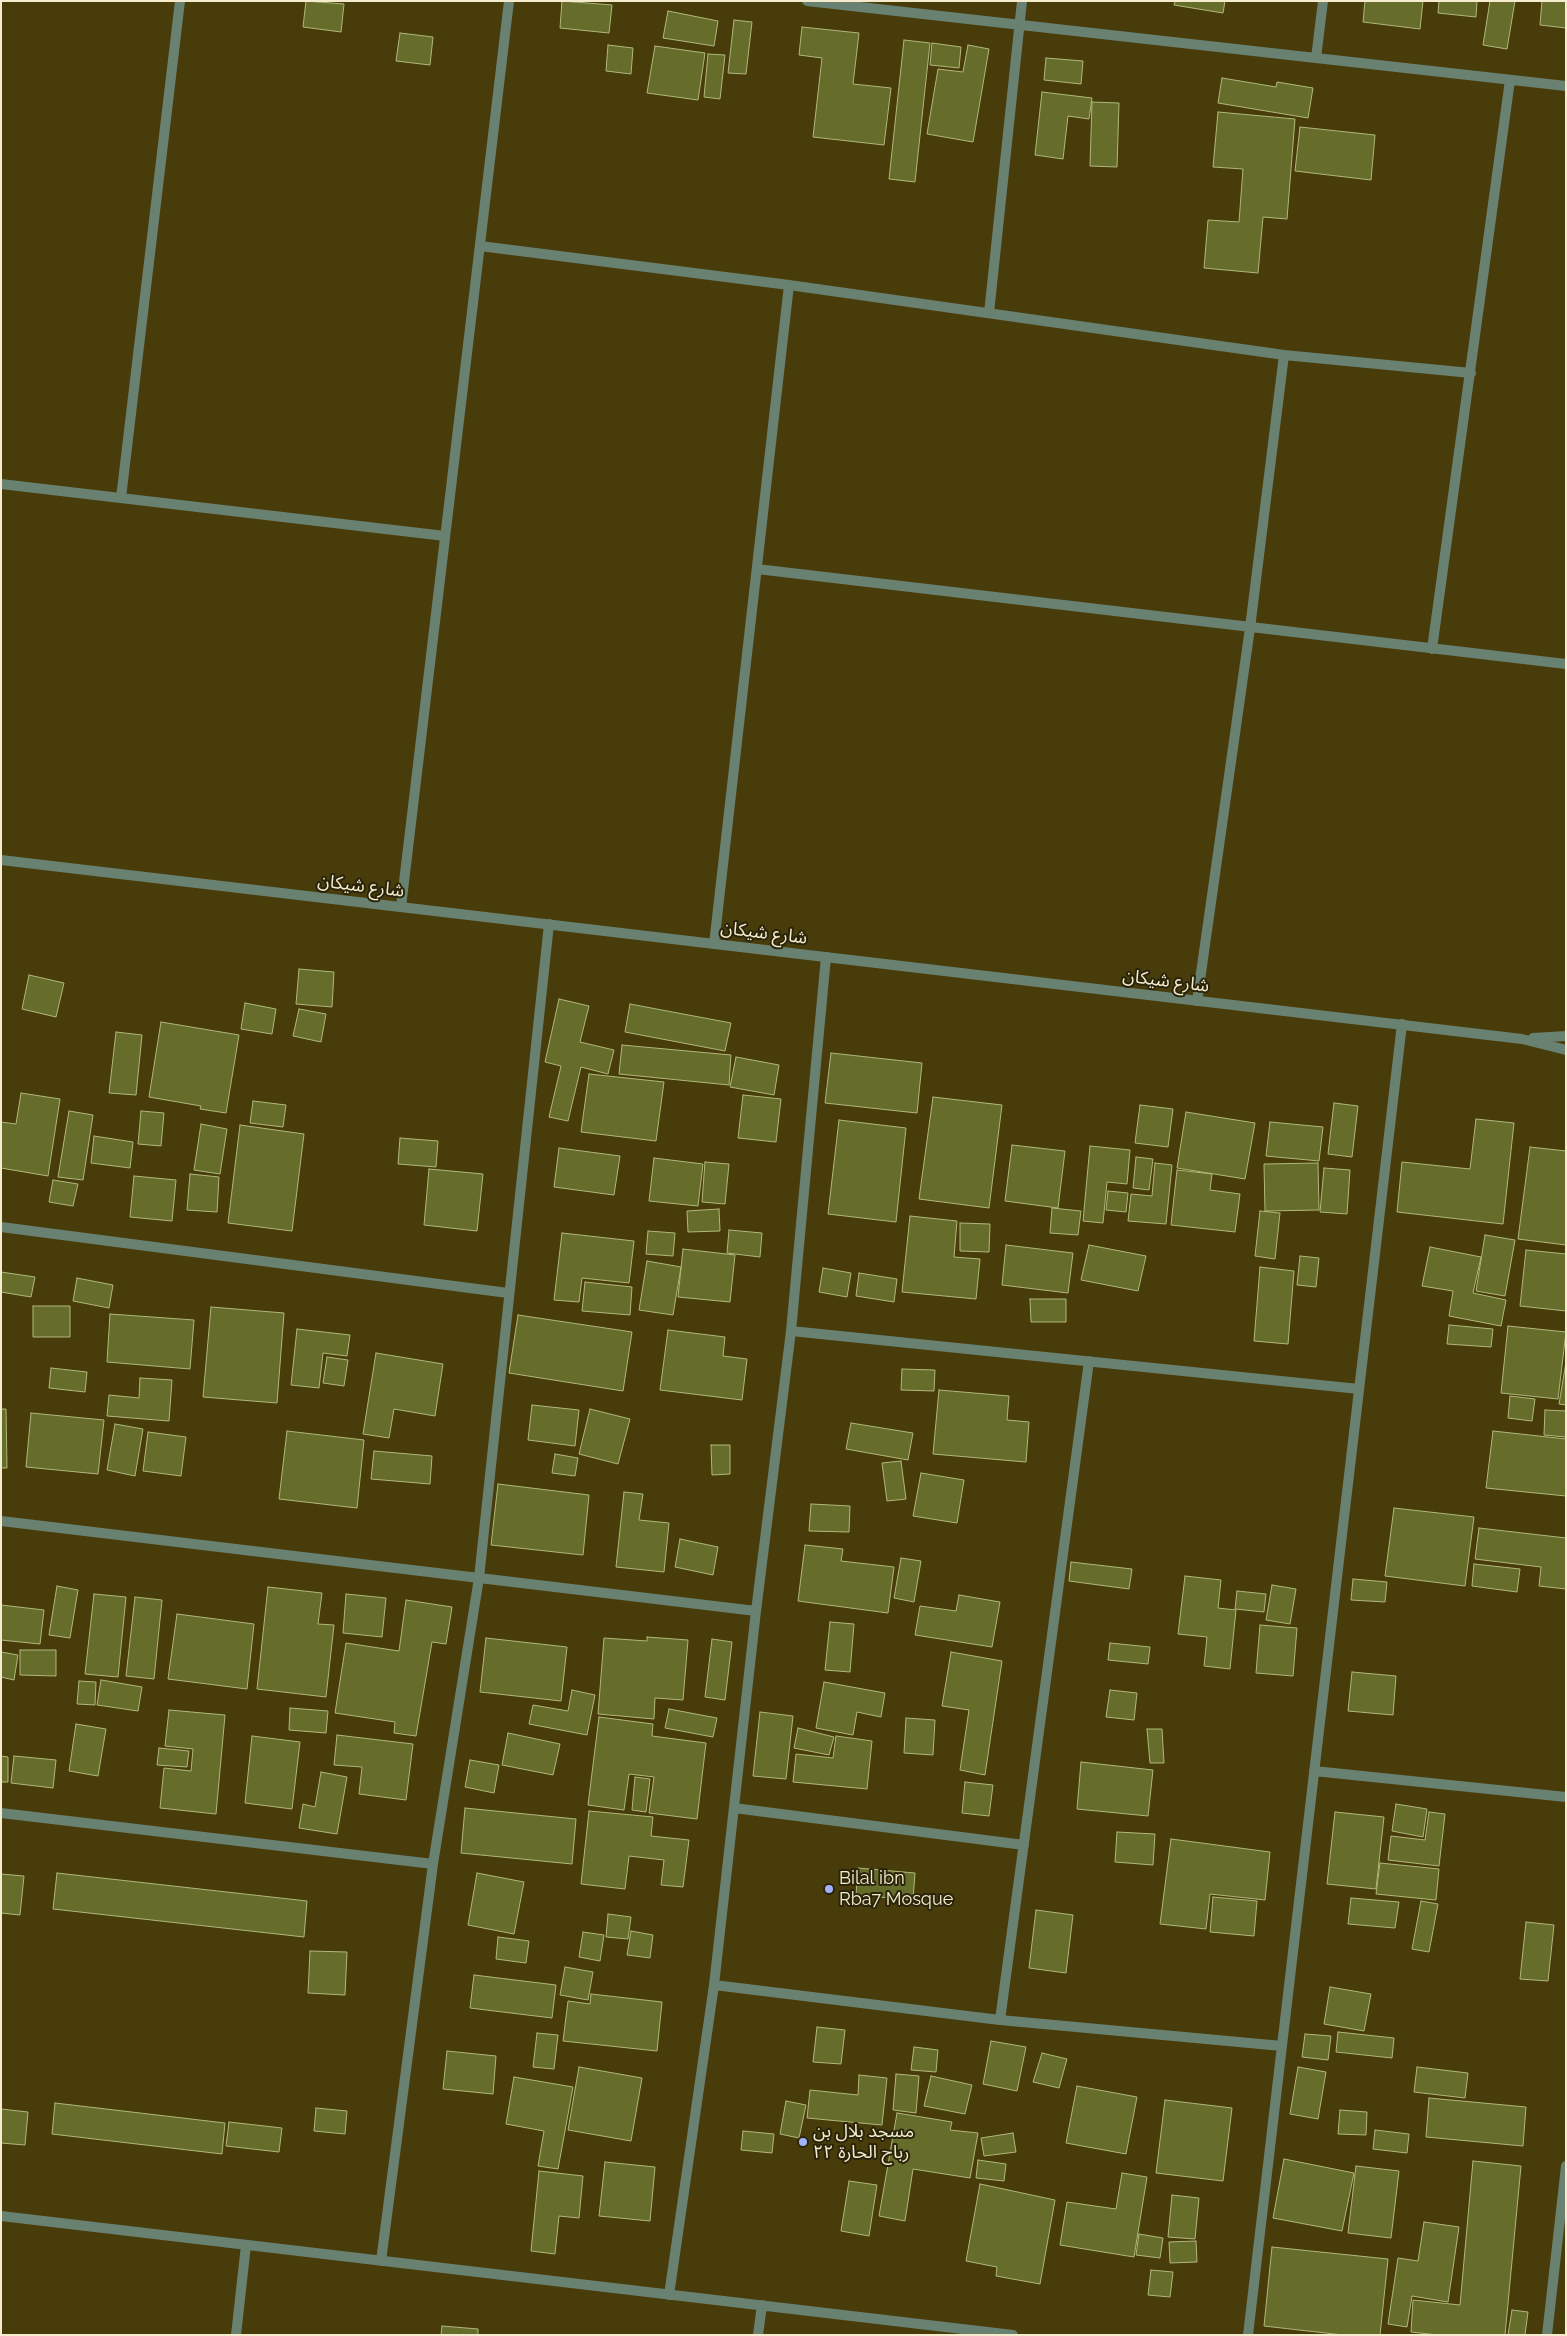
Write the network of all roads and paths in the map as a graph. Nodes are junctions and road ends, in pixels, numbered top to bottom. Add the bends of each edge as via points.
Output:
1 (180, 1) edge
2 (509, 1) edge
3 (807, 1) edge
4 (1022, 1) edge
5 (1323, 1) edge
6 (1019, 26) junction
7 (1316, 58) junction
8 (1510, 80) junction
9 (1566, 86) edge
10 (480, 246) junction
11 (789, 285) junction
12 (989, 313) junction
13 (1284, 355) junction
14 (1470, 373) junction
15 (1, 484) edge
16 (121, 498) junction
17 (445, 536) junction
18 (757, 569) junction
19 (1250, 628) junction
20 (1432, 649) junction
21 (1566, 664) edge
22 (1, 860) edge
23 (401, 907) junction
24 (549, 924) junction
25 (714, 944) junction
26 (826, 957) junction
27 (1197, 1001) junction
28 (1402, 1024) junction
29 (1566, 1036) edge
30 (1522, 1039) junction
31 (1566, 1050) edge
32 (1, 1227) edge
33 (508, 1293) junction
34 (791, 1331) junction
35 (1089, 1361) junction
36 (1359, 1389) junction
37 (1, 1520) edge
38 (479, 1578) junction
39 (756, 1611) junction
40 (1314, 1771) junction
41 (1566, 1797) edge
42 (734, 1808) junction
43 (1, 1813) edge
44 (1024, 1845) junction
45 (433, 1864) junction
46 (714, 1985) junction
47 (1000, 2020) junction
48 (1282, 2046) junction
49 (1566, 2166) edge
50 (1, 2216) edge
51 (246, 2245) junction
52 (381, 2261) junction
53 (669, 2295) junction
54 (762, 2305) junction
55 (236, 2335) edge
56 (758, 2335) edge
57 (1013, 2335) edge
58 (1248, 2335) edge
59 (1547, 2335) edge

1 - 16 street
2 - 10 street
3 - 6 street
4 - 6 street
5 - 7 street
6 - 7 street
6 - 12 street
7 - 8 street
8 - 9 street
8 - 14 street
10 - 11 street
10 - 17 street
11 - 12 street
11 - 18 street
12 - 13 street
13 - 14 street
13 - 19 street
14 - 20 street
15 - 16 street
16 - 17 street
17 - 23 street
18 - 19 street
18 - 25 street
19 - 20 street
19 - 27 street
20 - 21 street
22 - 23 street, شارع شيكان
23 - 24 street, شارع شيكان
24 - 25 street, شارع شيكان
24 - 33 street
25 - 26 street, شارع شيكان
26 - 27 street, شارع شيكان
26 - 34 street
27 - 28 street, شارع شيكان
28 - 30 street, شارع شيكان
28 - 36 street
29 - 30 street, شارع شيكان
30 - 31 street, شارع شيكان
32 - 33 street
33 - 38 street
34 - 35 street
34 - 39 street
35 - 36 street
35 - 44 street
36 - 40 street
37 - 38 street
38 - 39 street
38 - 45 street
39 - 42 street
40 - 41 street
40 - 48 street
42 - 44 street
42 - 46 street
43 - 45 street
44 - 47 street
45 - 52 street
46 - 47 street
46 - 53 street
47 - 48 street
48 - 58 street
49 - 59 street
50 - 51 street
51 - 52 street
51 - 55 street
52 - 53 street
53 - 54 street
54 - 56 street
54 - 57 street

